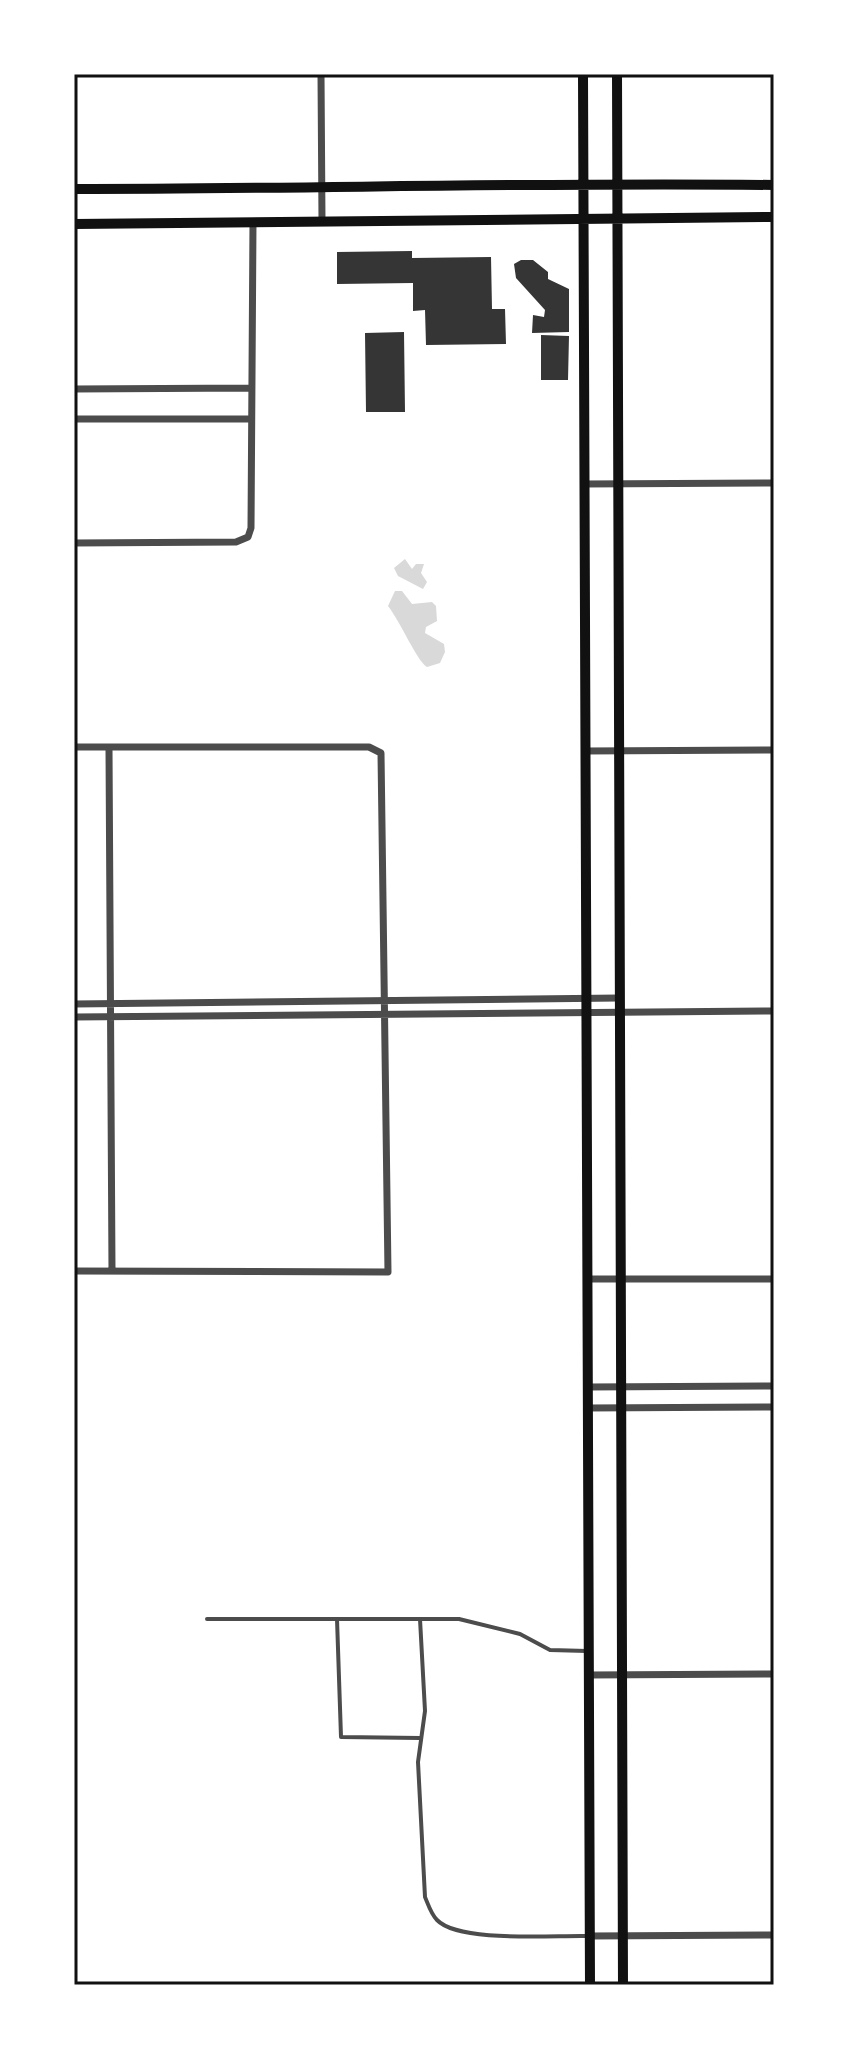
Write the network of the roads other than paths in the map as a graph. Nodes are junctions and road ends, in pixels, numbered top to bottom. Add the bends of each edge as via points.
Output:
1 (321, 74) edge
2 (583, 74) edge
3 (617, 74) edge
4 (583, 183) junction
5 (616, 183) junction
6 (774, 185) edge
7 (74, 189) edge
8 (323, 189) junction
9 (616, 217) junction
10 (774, 217) edge
11 (583, 218) junction
12 (322, 221) junction
13 (253, 222) junction
14 (74, 224) edge
15 (251, 388) junction
16 (74, 389) edge
17 (74, 419) edge
18 (251, 419) junction
19 (617, 483) junction
20 (774, 483) edge
21 (584, 484) junction
22 (74, 543) edge
23 (74, 747) edge
24 (109, 748) junction
25 (774, 750) edge
26 (585, 751) junction
27 (618, 751) junction
28 (619, 998) junction
29 (586, 999) junction
30 (386, 1000) junction
31 (74, 1004) edge
32 (110, 1004) junction
33 (774, 1011) edge
34 (619, 1012) junction
35 (586, 1013) junction
36 (386, 1014) junction
37 (74, 1017) edge
38 (111, 1017) junction
39 (112, 1270) junction
40 (74, 1271) edge
41 (588, 1279) junction
42 (620, 1279) junction
43 (774, 1279) edge
44 (774, 1386) edge
45 (588, 1387) junction
46 (620, 1387) junction
47 (774, 1407) edge
48 (588, 1408) junction
49 (621, 1408) junction
50 (207, 1619) dead end
51 (337, 1619) junction
52 (420, 1619) junction
53 (589, 1651) junction
54 (774, 1674) edge
55 (589, 1675) junction
56 (622, 1675) junction
57 (420, 1738) junction
58 (774, 1935) edge
59 (590, 1936) junction
60 (623, 1936) junction
61 (590, 1985) edge
62 (623, 1985) edge

1 - 8 street
2 - 4 main road
3 - 5 main road
4 - 5 main road
4 - 8 main road
4 - 11 main road
5 - 6 main road
5 - 9 main road
7 - 8 main road
8 - 12 street
9 - 10 main road
9 - 11 main road
9 - 19 main road
11 - 12 main road
11 - 21 main road
12 - 13 main road
13 - 14 main road
13 - 15 street
15 - 16 street
15 - 18 street
17 - 18 street
18 - 22 street via 248,537 236,542
19 - 20 street
19 - 21 street
19 - 27 main road
21 - 26 main road
23 - 24 street
24 - 30 street via 369,747 381,753
24 - 32 street
25 - 27 street
26 - 27 street
26 - 29 main road
27 - 28 main road
28 - 29 street
28 - 34 main road
29 - 30 street
29 - 35 main road
30 - 32 street
30 - 36 street
31 - 32 street
32 - 38 street
33 - 34 street
34 - 35 street
34 - 42 main road
35 - 36 street
35 - 41 main road
36 - 38 street
36 - 39 street via 388,1272
37 - 38 street
38 - 39 street
39 - 40 street
41 - 42 street
41 - 45 main road
42 - 43 street
42 - 46 main road
44 - 46 street
45 - 46 street
45 - 48 main road
46 - 49 main road
47 - 49 street
48 - 49 street
48 - 53 main road
49 - 56 main road
50 - 51 lane
51 - 52 lane
51 - 57 lane via 341,1737
52 - 53 lane via 459,1619 520,1634 550,1650
52 - 57 lane via 425,1711
53 - 55 main road
54 - 56 street
55 - 56 street
55 - 59 main road
56 - 60 main road
57 - 59 lane via 425,1897 436,1920 469,1933
58 - 60 street
59 - 60 street
59 - 61 main road
60 - 62 main road

